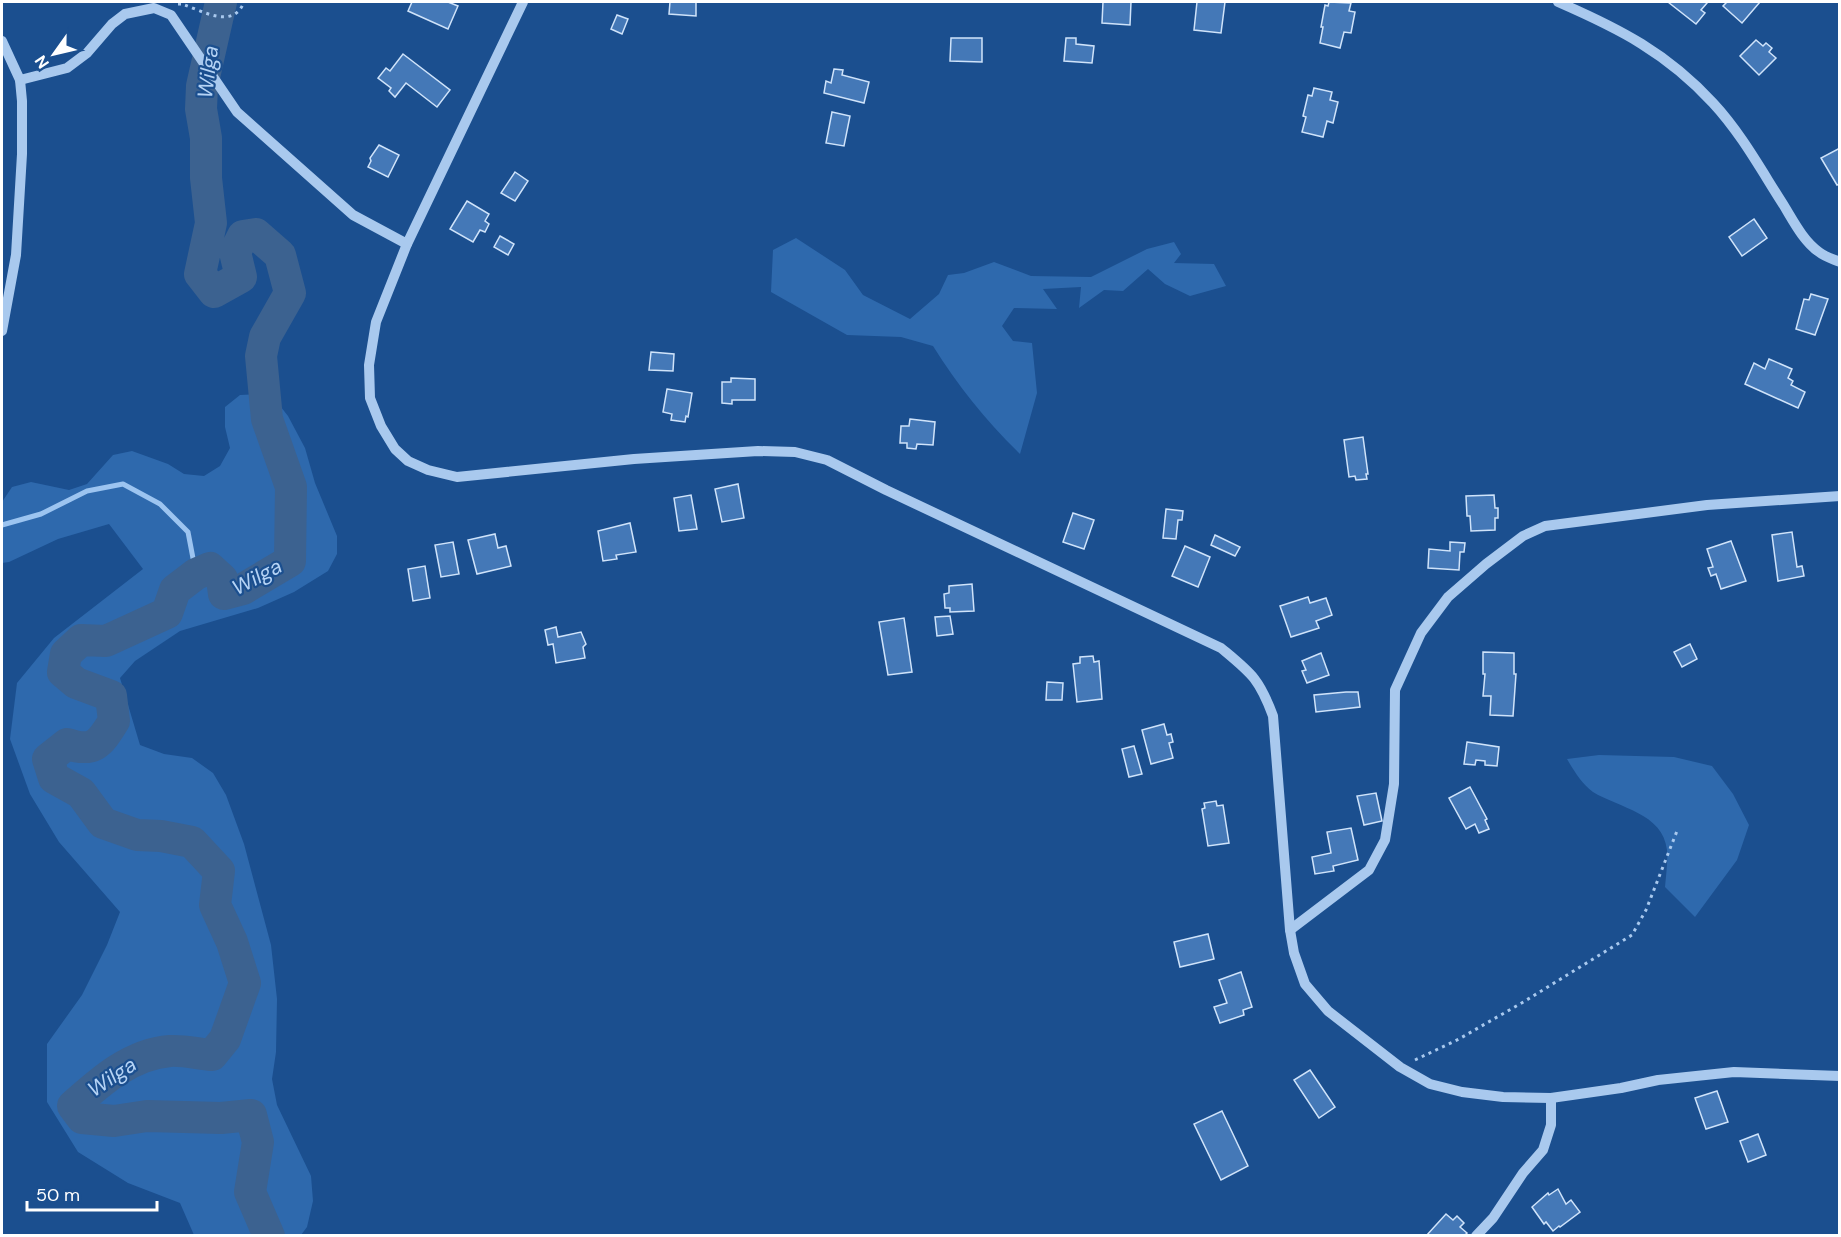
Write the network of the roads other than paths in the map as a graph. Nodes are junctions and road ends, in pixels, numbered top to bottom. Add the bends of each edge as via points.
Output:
1 (523, 2) edge
2 (1558, 2) edge
3 (2, 41) edge
4 (20, 80) junction
5 (407, 244) junction
6 (1839, 262) edge
7 (2, 331) edge
8 (1839, 496) edge
9 (1290, 930) junction
10 (1839, 1076) edge
11 (1551, 1098) junction
12 (1476, 1236) edge

1 - 5 street
2 - 6 street via 1615,27 1674,65 1736,132 1801,232 1819,252
3 - 4 street
4 - 5 street via 67,68 125,14 154,8 171,15 237,111 353,215
4 - 7 street via 19,220
5 - 9 street via 376,322 369,365 370,398 381,426 408,461 457,477 646,458 795,452 827,460 1221,648 1252,674 1273,716
8 - 9 street via 1707,505 1545,526 1523,536 1485,564 1448,597 1421,633 1395,690 1394,784 1380,850 1369,870
9 - 11 street via 1305,984 1328,1011 1400,1067 1430,1084 1462,1092
10 - 11 street via 1734,1072
11 - 12 street via 1551,1125 1543,1150

